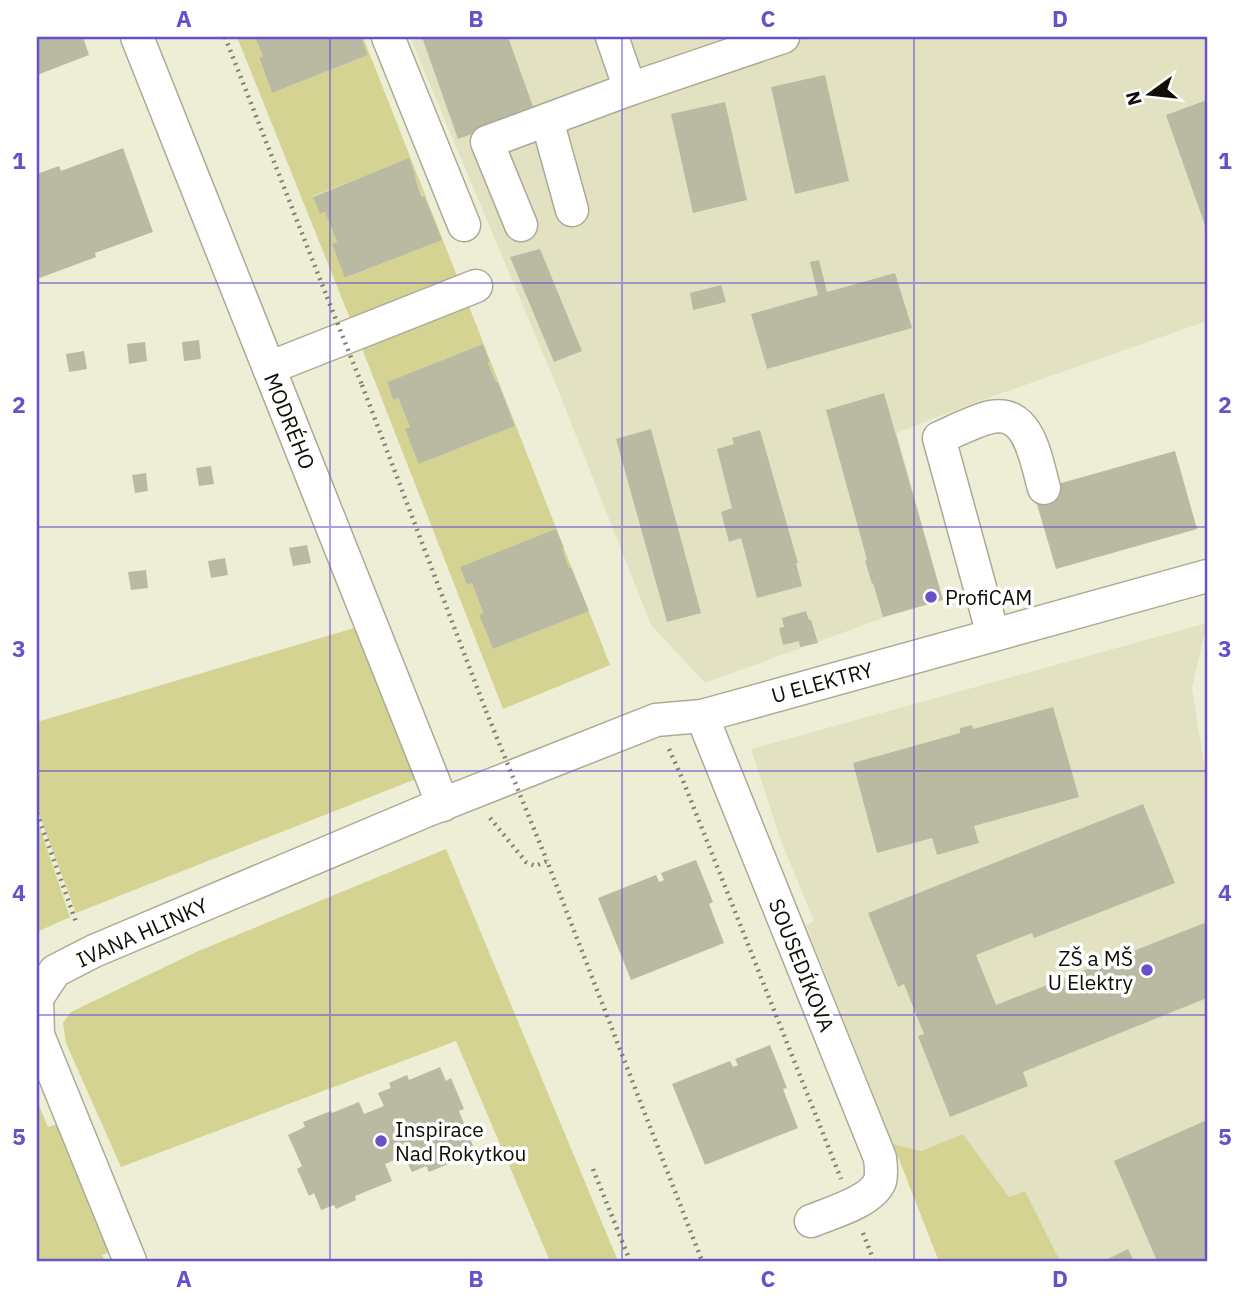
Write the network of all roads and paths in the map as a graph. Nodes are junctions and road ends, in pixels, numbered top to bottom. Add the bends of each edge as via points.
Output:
1 (137, 37) edge
2 (225, 37) edge
3 (388, 37) edge
4 (612, 37) edge
5 (783, 37) edge
6 (630, 89) junction
7 (547, 120) junction
8 (487, 142) junction
9 (436, 158) junction
10 (572, 210) dead end
11 (464, 225) dead end
12 (521, 225) dead end
13 (476, 286) dead end
14 (269, 368) junction
15 (1044, 488) dead end
16 (1207, 576) edge
17 (993, 635) junction
18 (702, 716) junction
19 (666, 742) dead end
20 (443, 805) junction
21 (485, 812) dead end
22 (37, 813) edge
23 (547, 861) junction
24 (76, 922) dead end
25 (593, 1169) dead end
26 (851, 1204) junction
27 (811, 1221) dead end
28 (130, 1261) edge
29 (629, 1261) edge
30 (702, 1261) edge
31 (874, 1261) edge

1 - 14 street, MODRÉHO
2 - 23 path, bridge
3 - 9 street
4 - 6 street
5 - 6 street
6 - 7 street
7 - 8 street
7 - 10 street
8 - 9 street
8 - 12 street
9 - 11 street
13 - 14 street
14 - 20 street, MODRÉHO
15 - 17 street via 1024,430 1007,416 991,417 939,438
16 - 17 street, U ELEKTRY
17 - 18 street, U ELEKTRY
18 - 20 street, U ELEKTRY via 656,720
18 - 26 street, SOUSEDÍKOVA via 880,1158 879,1182 872,1192
19 - 26 path, SOUSEDÍKOVA
20 - 28 street, IVANA HLINKY via 94,951 50,978 37,998 38,1035
21 - 23 path via 526,862 535,866
22 - 24 path
23 - 30 path
25 - 29 path
26 - 27 street, SOUSEDÍKOVA
26 - 31 path, SOUSEDÍKOVA

